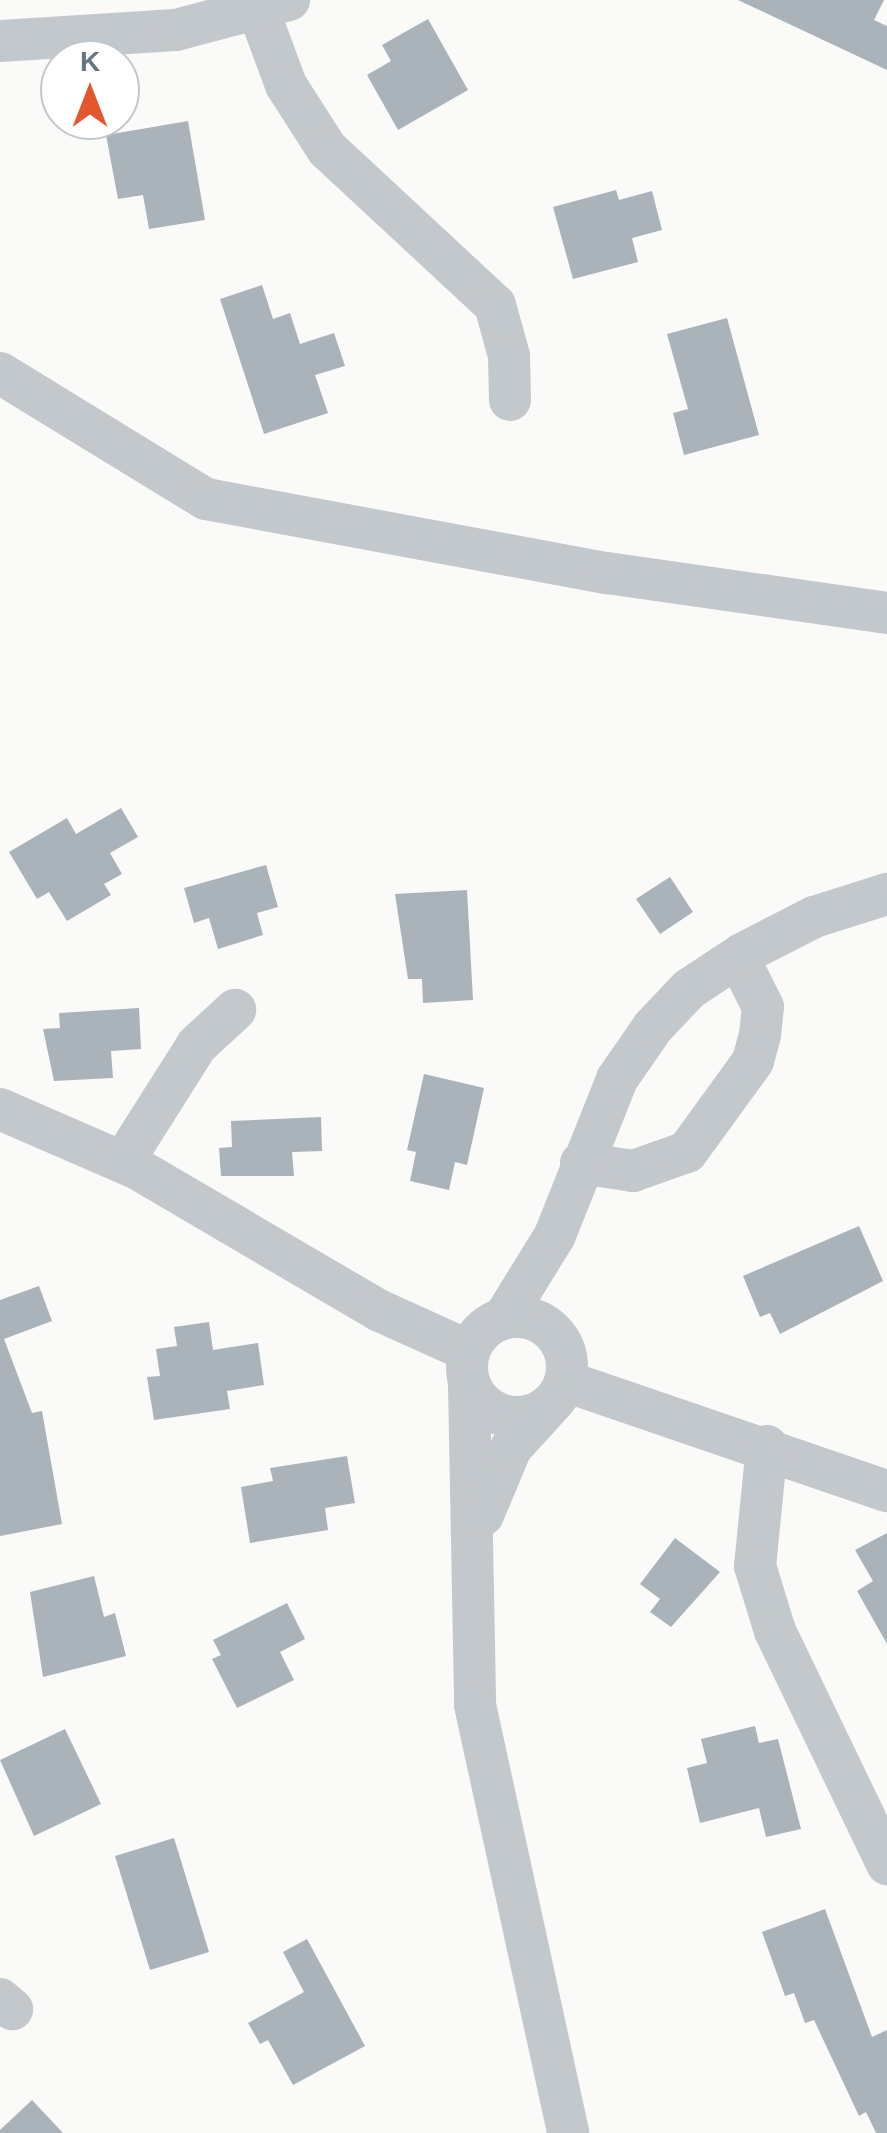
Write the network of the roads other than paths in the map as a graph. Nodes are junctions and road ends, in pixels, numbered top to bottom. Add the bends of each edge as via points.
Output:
1 (274, 6) edge
2 (0, 41) edge
3 (0, 373) edge
4 (510, 400) dead end
5 (887, 613) edge
6 (887, 894) edge
7 (738, 957) junction
8 (235, 1010) dead end
9 (0, 1108) edge
10 (122, 1162) junction
11 (581, 1163) junction
12 (555, 1235) junction
13 (504, 1318) junction
14 (549, 1328) junction
15 (469, 1368) junction
16 (559, 1392) junction
17 (768, 1446) junction
18 (887, 1491) edge
19 (476, 1534) junction
20 (887, 1864) edge
21 (568, 2133) edge

1 - 2 street via 176,30
1 - 4 street via 286,85 327,149 495,305 510,356
3 - 5 street via 206,499 607,573
6 - 7 street via 814,917
7 - 11 street via 689,989 653,1027 617,1079
7 - 11 street via 763,1007 753,1061 687,1152 633,1171
8 - 10 street via 187,1058
9 - 10 street
10 - 15 street
11 - 12 street
12 - 13 street
12 - 14 street
13 - 14 street
13 - 15 street
14 - 16 street via 566,1356
15 - 16 street via 506,1416
15 - 19 street
16 - 17 street
16 - 19 street via 511,1448
17 - 18 street
17 - 20 street via 756,1566 775,1631
19 - 21 street via 475,1704

